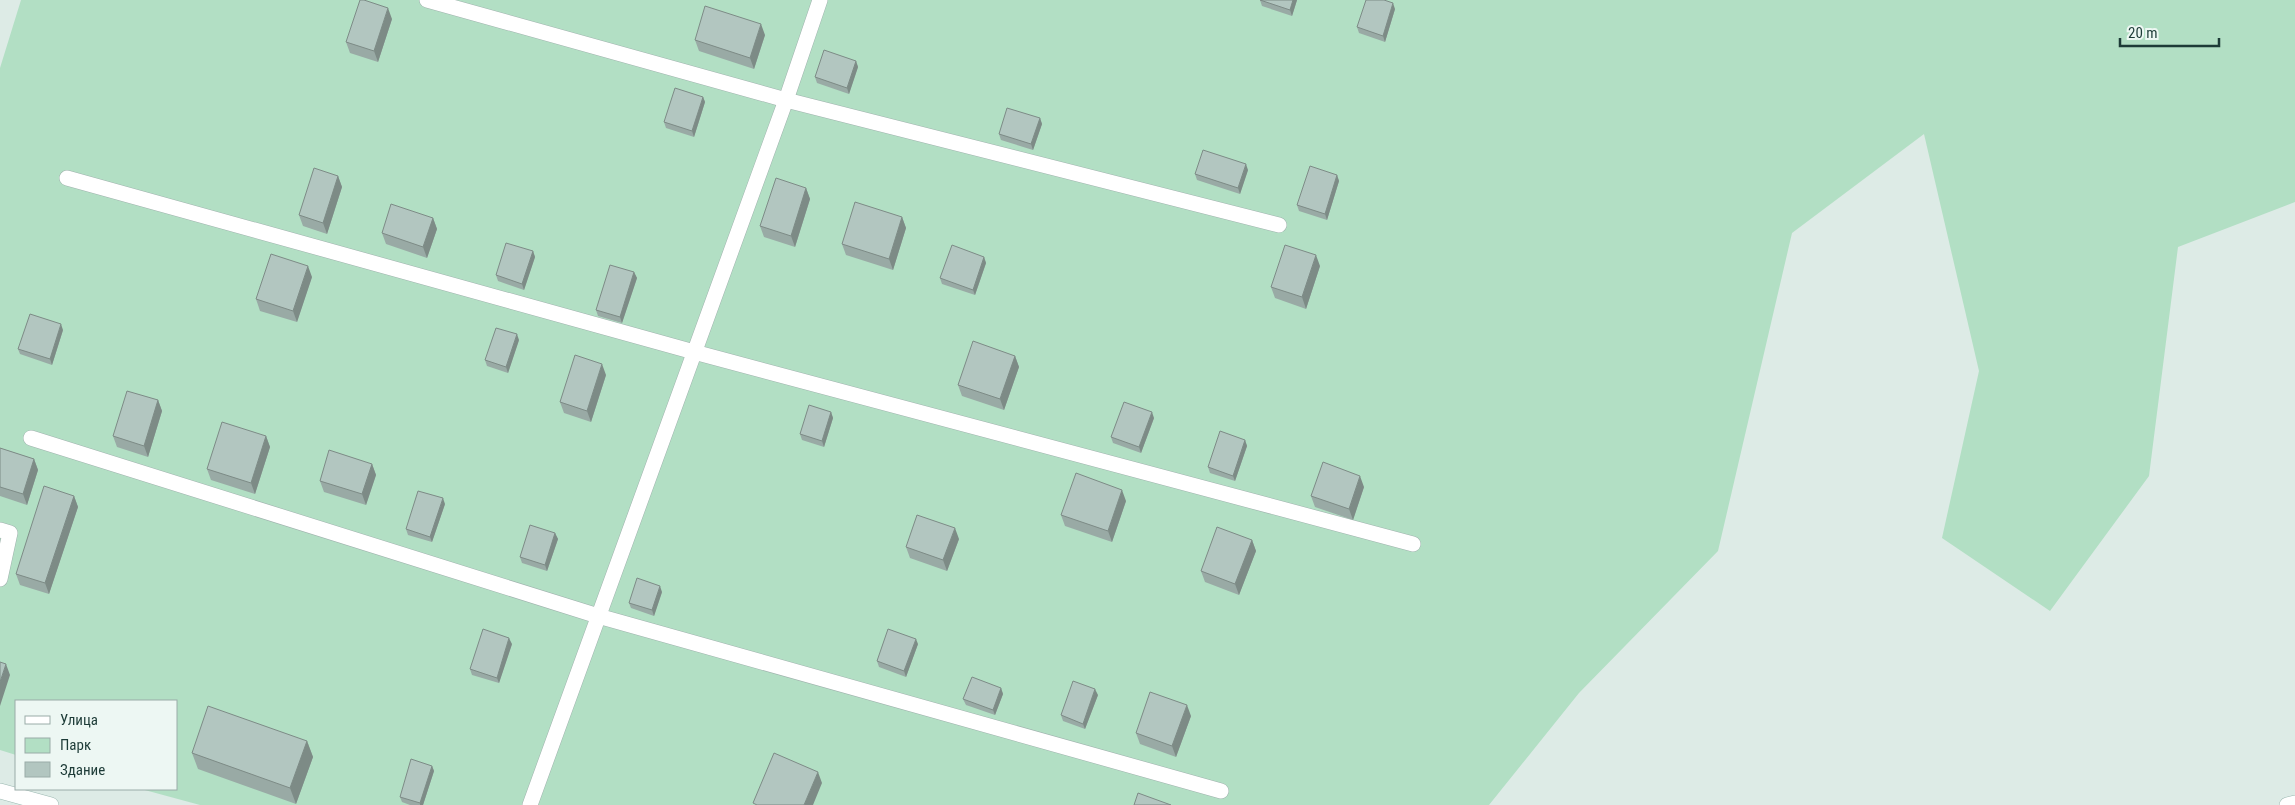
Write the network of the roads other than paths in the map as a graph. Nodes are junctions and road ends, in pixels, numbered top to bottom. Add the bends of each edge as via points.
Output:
1 (427, 0) edge
2 (820, 0) edge
3 (786, 100) junction
4 (67, 178) dead end
5 (1279, 225) dead end
6 (694, 352) junction
7 (32, 438) dead end
8 (0, 530) edge
9 (1413, 544) dead end
10 (0, 579) edge
11 (598, 616) junction
12 (0, 791) edge
13 (1221, 791) dead end
14 (2295, 803) edge
15 (51, 805) edge
16 (530, 805) edge
17 (2287, 805) edge

1 - 3 street
2 - 3 street
3 - 5 street
3 - 6 street
4 - 6 street
6 - 9 street
6 - 11 street
7 - 11 street
8 - 10 street via 10,533
11 - 13 street
11 - 16 street
12 - 15 street
14 - 17 street

